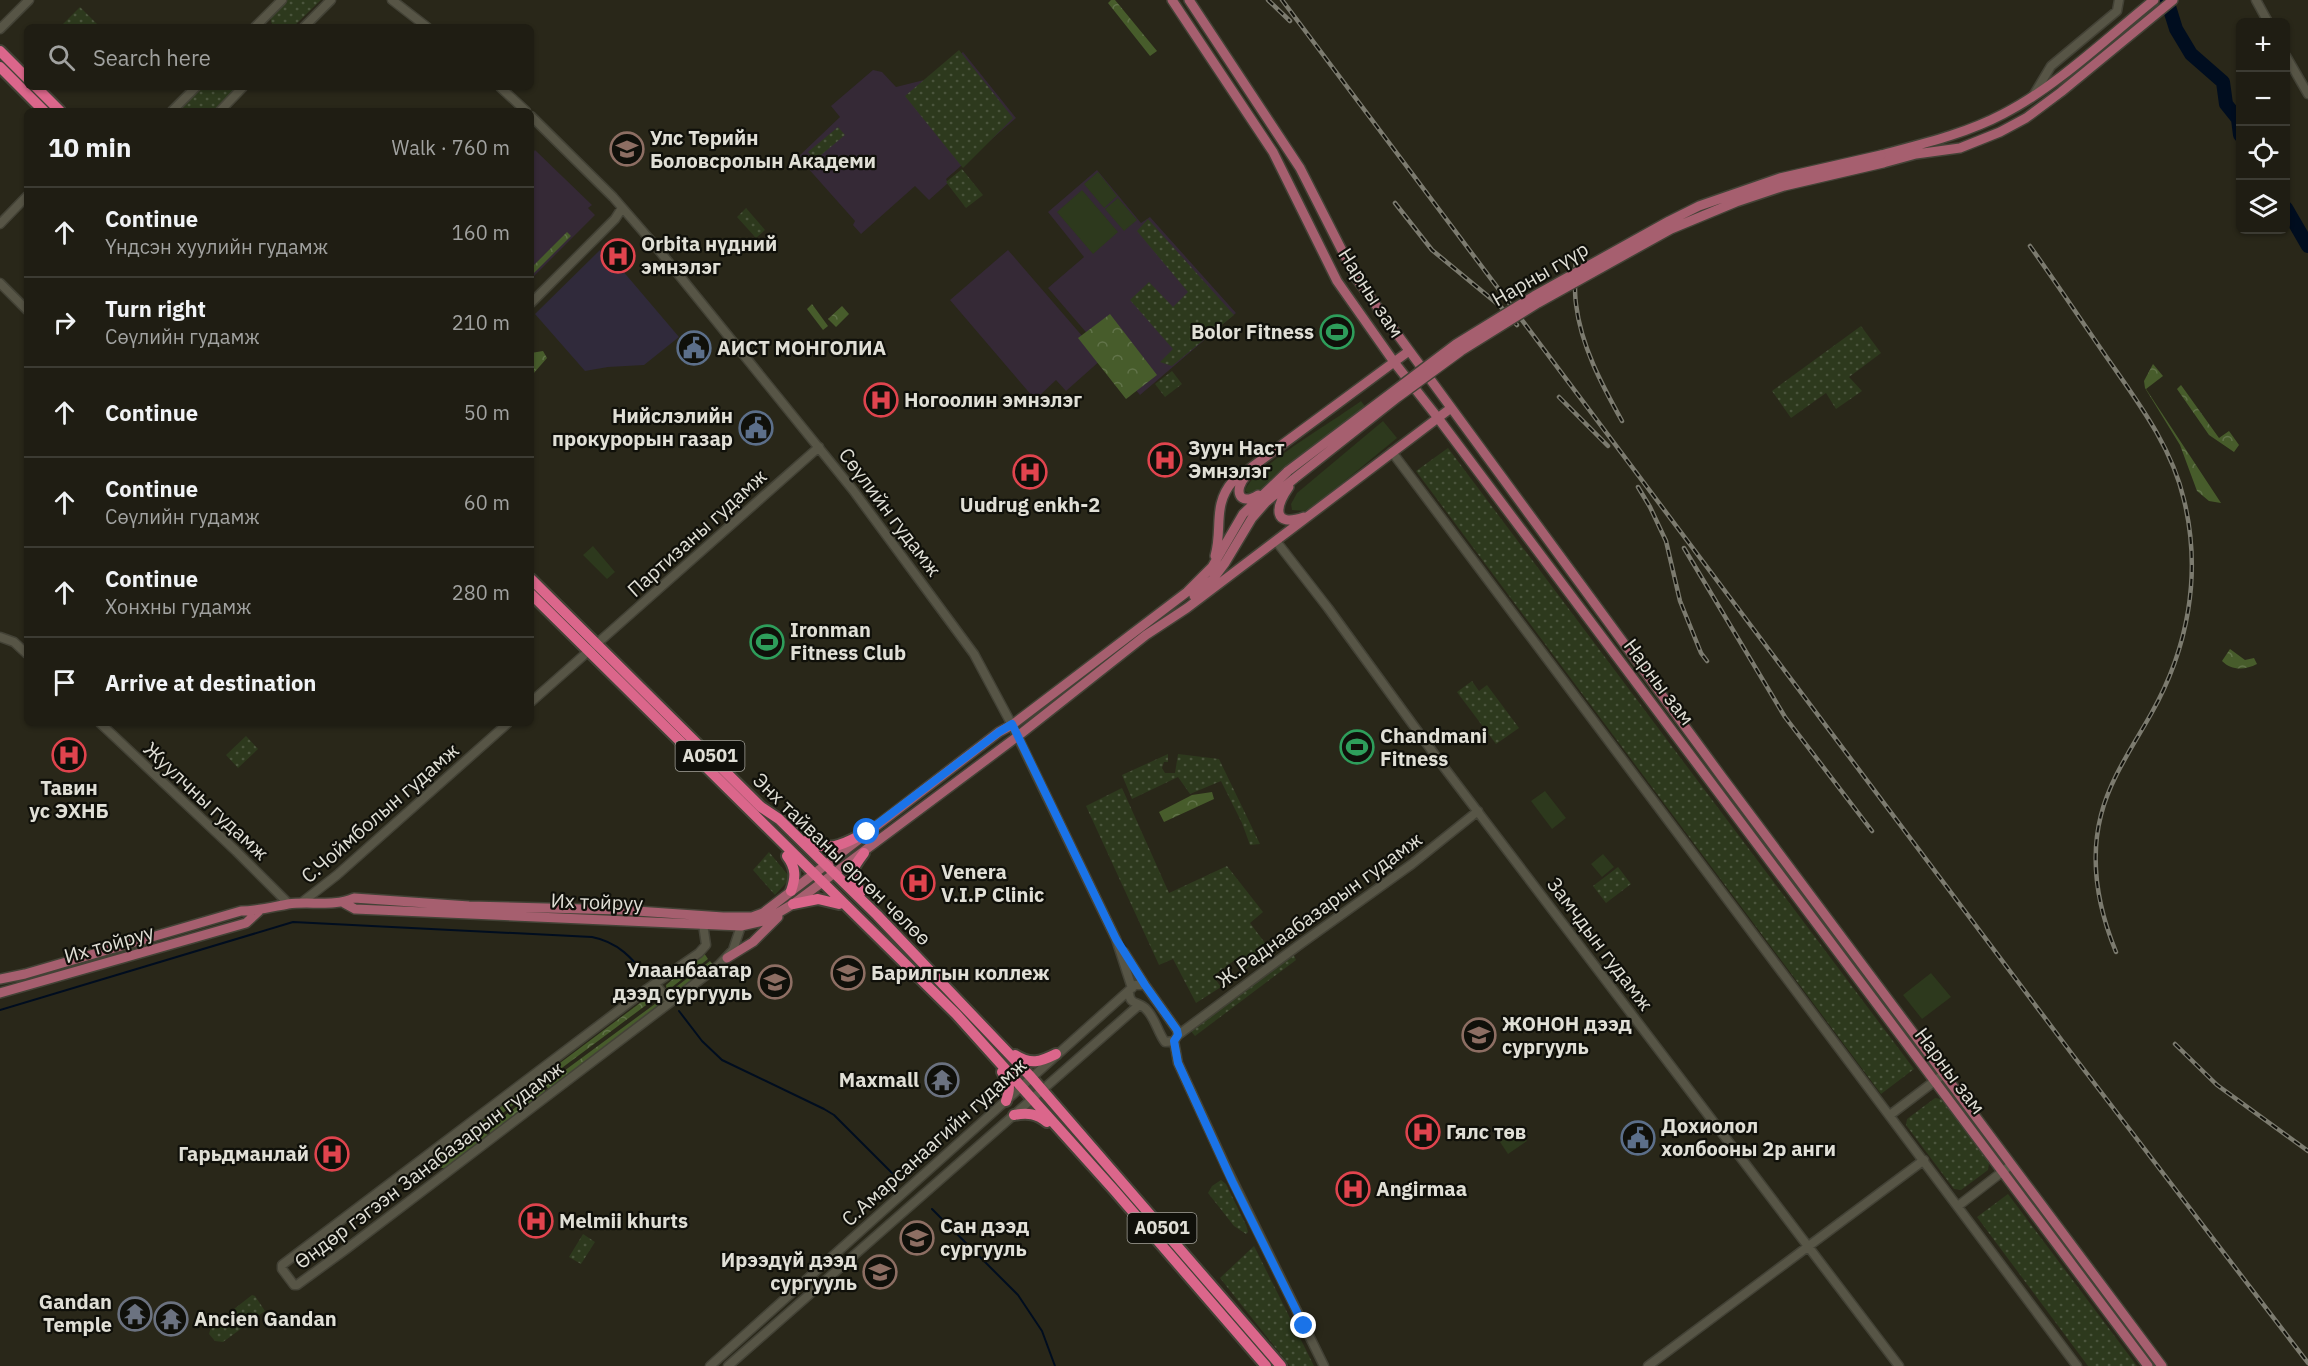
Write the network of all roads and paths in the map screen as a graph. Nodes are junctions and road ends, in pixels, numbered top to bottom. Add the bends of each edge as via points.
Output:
1 (29, 0) edge
2 (282, 0) edge
3 (332, 0) edge
4 (392, 0) edge
5 (1172, 0) edge
6 (1189, 0) edge
7 (2119, 0) edge
8 (2154, 0) edge
9 (2173, 0) edge
10 (2256, 0) edge
11 (2266, 18) edge
12 (258, 24) edge
13 (307, 24) edge
14 (423, 24) edge
15 (0, 29) edge
16 (1197, 36) junction
17 (1222, 49) junction
18 (0, 51) edge
19 (2290, 63) edge
20 (0, 67) edge
21 (24, 75) edge
22 (39, 90) edge
23 (193, 90) edge
24 (240, 90) edge
25 (503, 90) edge
26 (2308, 94) edge
27 (2033, 96) junction
28 (41, 108) edge
29 (57, 108) edge
30 (175, 108) edge
31 (223, 108) edge
32 (523, 108) edge
33 (534, 119) edge
34 (1882, 159) junction
35 (24, 198) edge
36 (622, 208) junction
37 (0, 224) edge
38 (0, 283) edge
39 (534, 300) edge
40 (24, 307) edge
41 (1409, 351) junction
42 (1394, 362) junction
43 (1451, 408) junction
44 (1438, 418) junction
45 (819, 447) junction
46 (1392, 452) junction
47 (1258, 463) junction
48 (1291, 475) junction
49 (1269, 487) junction
50 (1312, 514) junction
51 (1276, 541) junction
52 (1212, 567) junction
53 (534, 582) edge
54 (534, 597) edge
55 (1173, 616) junction
56 (0, 637) edge
57 (593, 647) junction
58 (24, 651) edge
59 (534, 699) edge
60 (1012, 724) junction
61 (103, 726) edge
62 (505, 726) edge
63 (1018, 736) junction
64 (1478, 811) junction
65 (755, 816) junction
66 (867, 832) junction
67 (797, 837) junction
68 (864, 853) junction
69 (826, 864) junction
70 (835, 874) junction
71 (813, 875) junction
72 (822, 884) junction
73 (791, 891) junction
74 (301, 903) junction
75 (344, 903) junction
76 (289, 904) junction
77 (793, 904) junction
78 (844, 906) junction
79 (260, 911) junction
80 (780, 914) junction
81 (877, 915) junction
82 (703, 924) junction
83 (741, 926) junction
84 (1116, 939) junction
85 (726, 958) junction
86 (0, 979) edge
87 (655, 984) junction
88 (1145, 985) junction
89 (1130, 990) junction
90 (0, 993) edge
91 (670, 1002) junction
92 (1139, 1005) junction
93 (1176, 1038) junction
94 (979, 1041) junction
95 (1007, 1050) junction
96 (1056, 1054) junction
97 (1943, 1074) junction
98 (1031, 1077) junction
99 (1935, 1081) junction
100 (1021, 1086) junction
101 (1042, 1090) junction
102 (1032, 1099) junction
103 (1005, 1101) junction
104 (1014, 1115) junction
105 (1890, 1115) junction
106 (1059, 1131) junction
107 (1924, 1160) junction
108 (2007, 1168) junction
109 (1958, 1206) junction
110 (1809, 1247) junction
111 (710, 1366) edge
112 (728, 1366) edge
113 (1266, 1366) edge
114 (1281, 1366) edge
115 (1324, 1366) edge
116 (1648, 1366) edge
117 (1899, 1366) edge
118 (2077, 1366) edge
119 (2148, 1366) edge
120 (2162, 1366) edge

1 - 15 street
2 - 12 street
3 - 13 street
4 - 14 street
5 - 16 main road, Нарны зам
6 - 17 main road, Нарны зам
7 - 27 street via 2116,11 2052,65
8 - 27 main road, Нарны гүүр
9 - 34 main road, Нарны гүүр via 2026,118 1960,147
10 - 11 street
16 - 17 main road via 1221,61
16 - 42 main road, Нарны зам via 1274,152 1337,281
17 - 41 main road, Нарны зам via 1300,168 1356,278
18 - 21 highway
19 - 26 street
20 - 28 highway
22 - 29 highway
23 - 30 street
24 - 31 street
25 - 32 street
27 - 34 main road, Нарны гүүр via 1991,120
33 - 36 street, Сөүлийн гудамж
34 - 48 main road, Нарны гүүр, bridge via 1736,202 1671,230 1538,303 1461,351
35 - 37 street
36 - 39 street
36 - 45 street, Сөүлийн гудамж
38 - 40 street
41 - 42 main road
41 - 43 main road, Нарны зам
42 - 44 main road, Нарны зам
42 - 47 main road
43 - 44 main road
43 - 97 main road, Нарны зам
44 - 46 main road
44 - 99 main road, Нарны зам
45 - 57 street, Партизаны гудамж
45 - 60 street, Сөүлийн гудамж via 942,608 974,654
46 - 50 main road
46 - 105 street
47 - 49 main road via 1239,483 1238,491 1245,499 1251,499
47 - 52 main road via 1224,491
48 - 49 main road, Нарны гүүр
48 - 50 main road via 1278,513 1293,520
48 - 55 main road, Нарны гүүр via 1252,518 1213,579
49 - 52 main road, Нарны гүүр via 1243,514
50 - 51 main road
51 - 55 main road
51 - 64 street, Замчдын гудамж
52 - 60 main road, Нарны гүүр via 1187,592
53 - 57 highway, Энх тайваны өргөн чөлөө / A0501
54 - 57 highway, Энх тайваны өргөн чөлөө / A0501
55 - 63 main road, Их тойруу
56 - 58 street
57 - 59 street
57 - 65 highway, Энх тайваны өргөн чөлөө / A0501
57 - 67 highway, Энх тайваны өргөн чөлөө / A0501
60 - 63 street, Сөүлийн гудамж
60 - 66 main road, Их тойруу
61 - 76 street, Жуулчны гудамж
62 - 74 street, С.Чоймболын гудамж
63 - 68 main road, Их тойруу
63 - 84 street, Сөүлийн гудамж
64 - 93 street, Ж.Раднаабазарын гудамж
64 - 110 street, Замчдын гудамж
65 - 71 highway, Энх тайваны өргөн чөлөө / A0501
65 - 73 highway via 794,865
66 - 67 highway via 832,848
66 - 69 main road, Их тойруу
67 - 69 highway, Энх тайваны өргөн чөлөө / A0501
68 - 70 main road, Их тойруу
68 - 81 highway via 852,876
69 - 70 highway, Энх тайваны өргөн чөлөө / A0501
69 - 71 main road, Их тойруу
70 - 72 main road, Их тойруу
70 - 81 highway, Энх тайваны өргөн чөлөө / A0501
71 - 72 highway, Энх тайваны өргөн чөлөө / A0501
71 - 73 main road, Их тойруу
72 - 77 main road, Их тойруу
72 - 78 highway, Энх тайваны өргөн чөлөө / A0501
73 - 75 main road, Их тойруу via 763,913 723,917 354,898
74 - 75 main road, Их тойруу
74 - 76 main road, Их тойруу
75 - 82 main road, Их тойруу via 355,909
76 - 79 main road, Их тойруу
77 - 78 highway via 818,899
77 - 80 main road, Их тойруу
78 - 94 highway, Энх тайваны өргөн чөлөө / A0501
79 - 86 main road, Их тойруу via 241,911
79 - 90 main road, Их тойруу via 246,922
80 - 83 main road, Их тойруу
80 - 85 main road via 753,942
81 - 95 highway, Энх тайваны өргөн чөлөө / A0501
82 - 83 main road, Их тойруу
82 - 87 street, Өндөр гэгээн Занабазарын гудамж via 704,948
83 - 85 street, Өндөр гэгээн Занабазарын гудамж via 737,942
84 - 88 street
84 - 89 street, Сөүлийн гудамж
85 - 91 street, Өндөр гэгээн Занабазарын гудамж
87 - 91 street
87 - 91 street, Өндөр гэгээн Занабазарын гудамж via 282,1265 294,1285
88 - 89 street
88 - 93 street via 1177,1030
89 - 92 street, Сөүлийн гудамж via 1130,999
89 - 96 street, С.Амарсанаагийн гудамж
92 - 93 street, Сөүлийн гудамж via 1150,1014 1165,1042
92 - 101 street, С.Амарсанаагийн гудамж
93 - 115 street via 1178,1063
94 - 100 highway, Энх тайваны өргөн чөлөө / A0501
94 - 103 highway via 1007,1078 1009,1092
95 - 96 highway via 1036,1062
95 - 98 highway, Энх тайваны өргөн чөлөө / A0501
96 - 98 street, С.Амарсанаагийн гудамж
97 - 99 street
97 - 108 main road, Нарны зам
98 - 100 street, С.Амарсанаагийн гудамж
98 - 101 highway, Энх тайваны өргөн чөлөө / A0501
99 - 105 street
99 - 108 main road, Нарны зам
100 - 102 highway, Энх тайваны өргөн чөлөө / A0501
100 - 103 street, С.Амарсанаагийн гудамж
101 - 102 street, С.Амарсанаагийн гудамж
101 - 114 highway, Энх тайваны өргөн чөлөө / A0501
102 - 104 street, С.Амарсанаагийн гудамж
102 - 106 highway, Энх тайваны өргөн чөлөө / A0501
103 - 111 street, С.Амарсанаагийн гудамж
104 - 106 highway via 1039,1116
104 - 112 street, С.Амарсанаагийн гудамж
105 - 107 street
106 - 113 highway, Энх тайваны өргөн чөлөө / A0501
107 - 109 street
107 - 110 street
108 - 109 street
108 - 119 main road, Нарны зам
108 - 120 main road, Нарны зам
109 - 118 street
110 - 116 street
110 - 117 street, Замчдын гудамж

